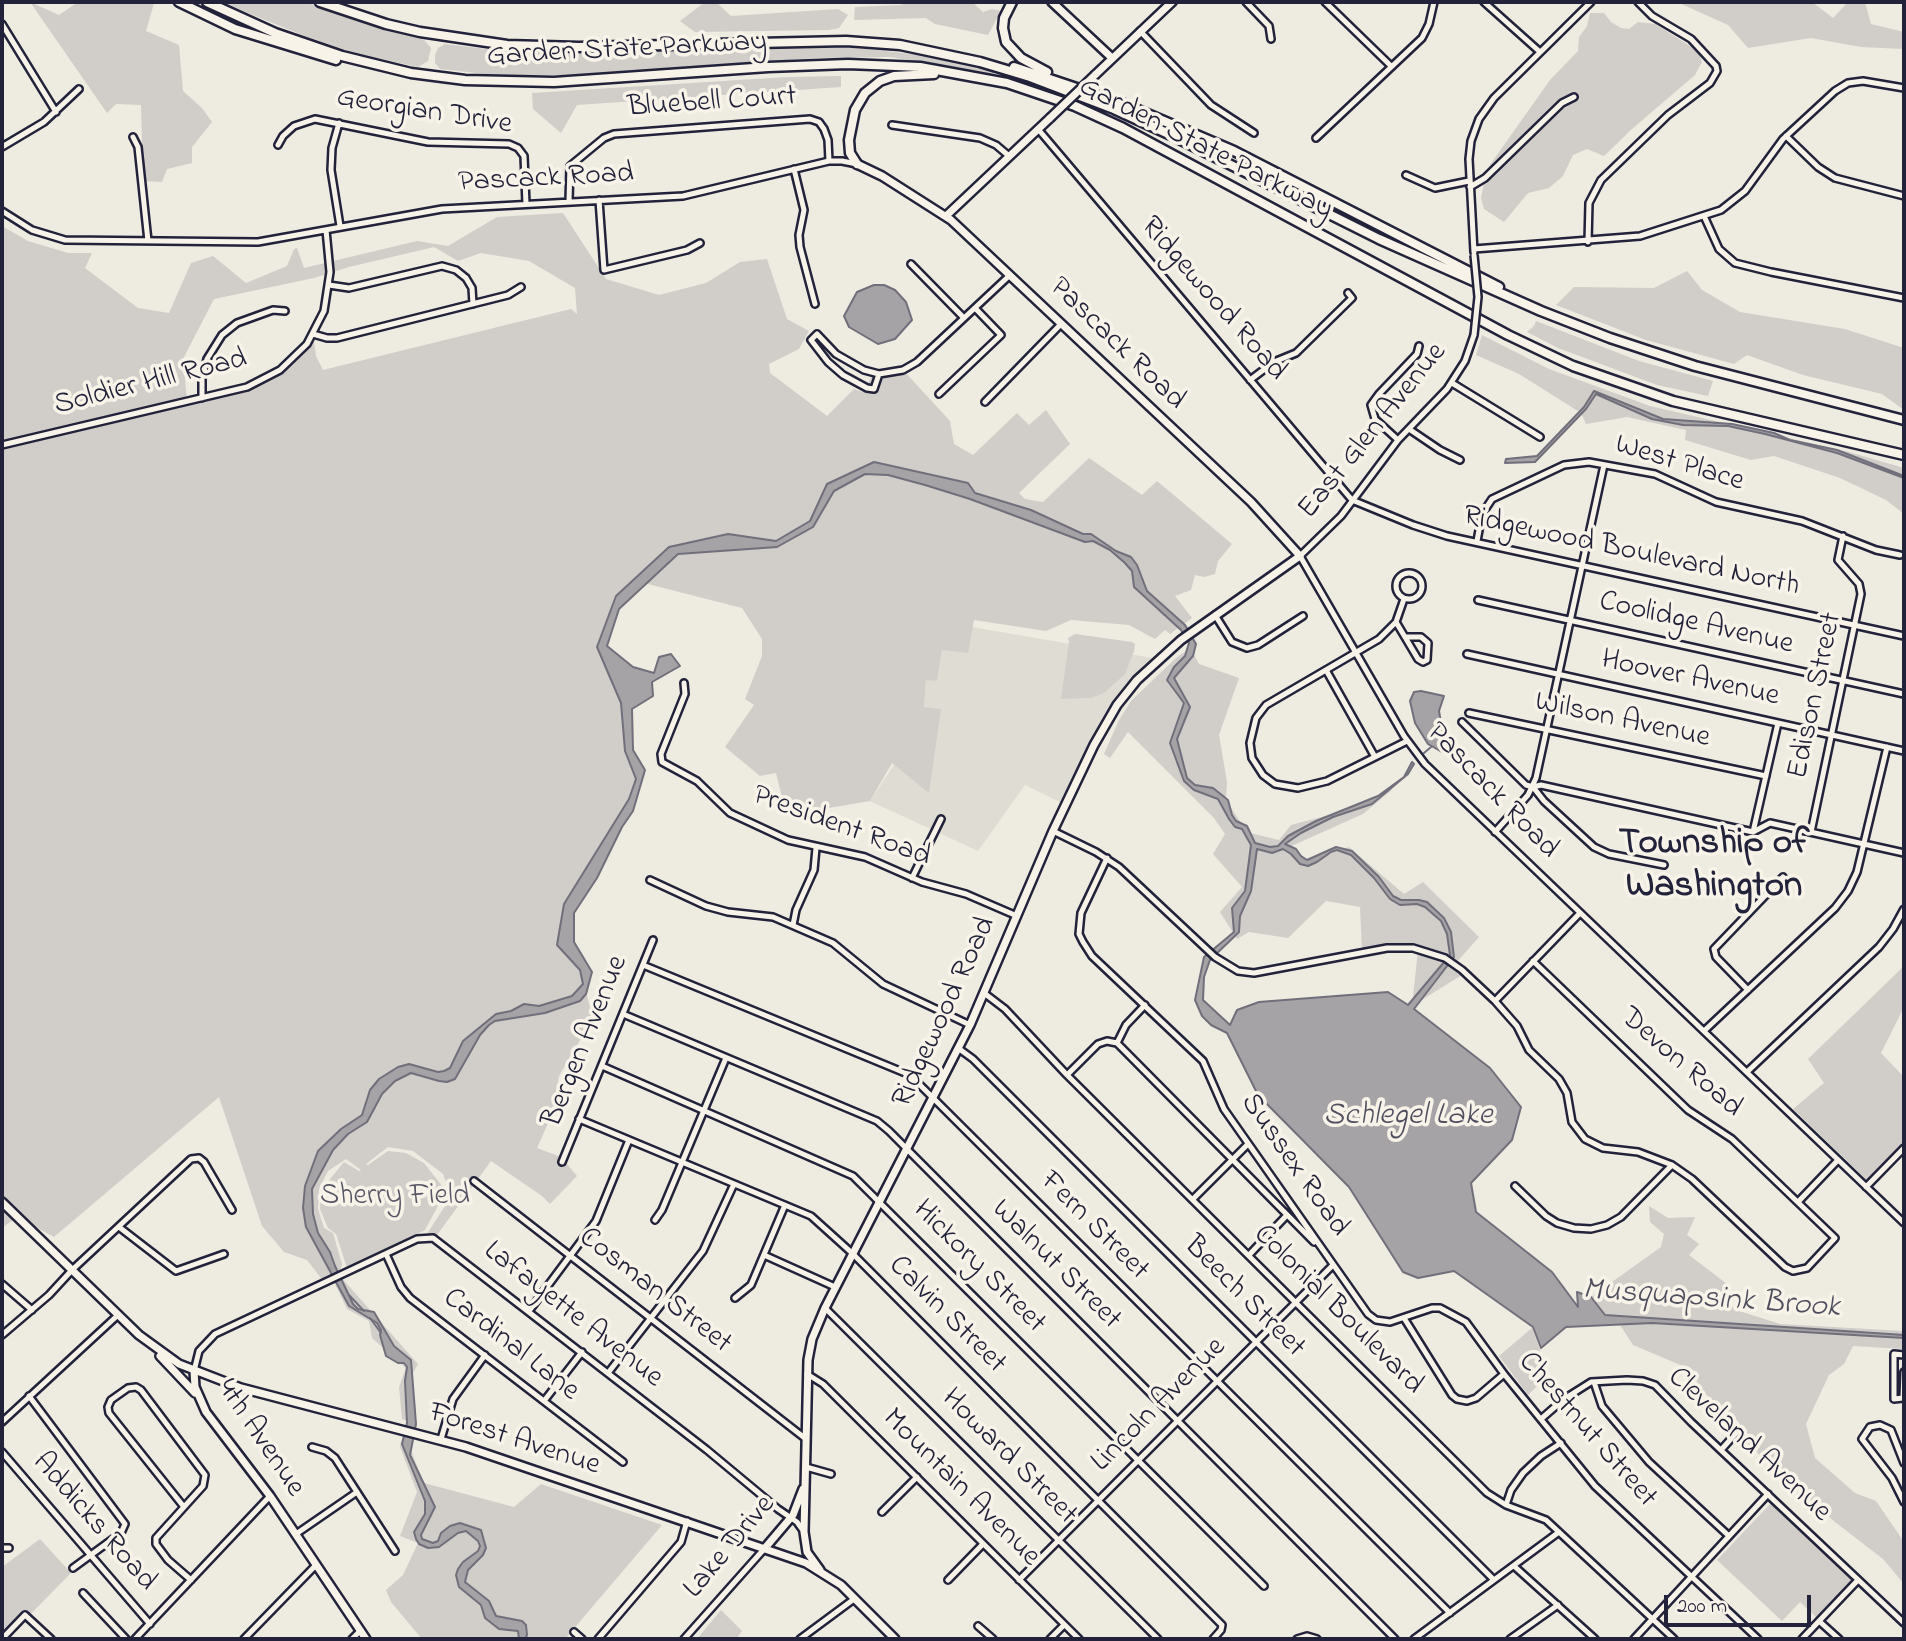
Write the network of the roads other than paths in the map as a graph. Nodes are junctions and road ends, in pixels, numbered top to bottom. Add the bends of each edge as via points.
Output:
1 (179, 2) edge
2 (207, 2) edge
3 (320, 2) edge
4 (329, 2) edge
5 (1012, 2) edge
6 (1052, 2) edge
7 (1172, 2) edge
8 (1245, 2) edge
9 (1325, 2) edge
10 (1434, 2) edge
11 (1484, 2) edge
12 (1591, 2) edge
13 (1638, 2) edge
14 (351, 13) junction
15 (2, 23) edge
16 (1140, 31) junction
17 (1271, 39) dead end
18 (900, 45) junction
19 (1540, 52) junction
20 (1112, 58) junction
21 (376, 65) junction
22 (1391, 66) junction
23 (989, 79) junction
24 (1904, 88) edge
25 (79, 89) dead end
26 (1574, 97) dead end
27 (1124, 104) junction
28 (56, 112) junction
29 (339, 123) junction
30 (892, 125) dead end
31 (1038, 129) junction
32 (1254, 133) dead end
33 (1786, 136) junction
34 (133, 138) dead end
35 (1316, 138) dead end
36 (278, 145) dead end
37 (2, 147) edge
38 (1009, 156) junction
39 (829, 161) junction
40 (857, 164) junction
41 (794, 169) junction
42 (1406, 175) dead end
43 (1469, 184) junction
44 (1904, 196) edge
45 (599, 200) junction
46 (569, 201) junction
47 (526, 204) junction
48 (2, 211) edge
49 (946, 216) junction
50 (1704, 216) junction
51 (340, 226) junction
52 (326, 230) junction
53 (148, 241) junction
54 (1588, 242) junction
55 (700, 243) dead end
56 (1474, 252) junction
57 (911, 264) dead end
58 (1010, 275) junction
59 (330, 285) junction
60 (521, 288) dead end
61 (1348, 293) dead end
62 (1904, 298) edge
63 (815, 303) dead end
64 (473, 304) junction
65 (975, 308) junction
66 (285, 311) dead end
67 (964, 318) junction
68 (1061, 324) junction
69 (1577, 325) junction
70 (313, 334) junction
71 (1419, 346) dead end
72 (879, 374) junction
73 (1251, 380) junction
74 (1452, 383) junction
75 (939, 394) dead end
76 (202, 398) junction
77 (985, 402) dead end
78 (1904, 420) edge
79 (1409, 429) junction
80 (1540, 437) dead end
81 (1398, 440) junction
82 (2, 445) edge
83 (1904, 455) edge
84 (1460, 460) dead end
85 (1604, 465) junction
86 (1353, 500) junction
87 (1843, 536) junction
88 (1477, 541) junction
89 (1900, 555) dead end
90 (1300, 556) junction
91 (1583, 565) junction
92 (1404, 598) junction
93 (1478, 600) dead end
94 (1215, 615) junction
95 (1303, 616) dead end
96 (1570, 620) junction
97 (1396, 622) junction
98 (1855, 625) junction
99 (1904, 636) edge
100 (1405, 638) junction
101 (1357, 654) junction
102 (1467, 654) dead end
103 (1326, 670) junction
104 (1559, 675) junction
105 (1843, 681) junction
106 (684, 683) dead end
107 (1904, 694) edge
108 (1469, 713) dead end
109 (1462, 722) dead end
110 (1778, 723) junction
111 (1547, 728) junction
112 (1831, 735) junction
113 (1407, 741) junction
114 (1887, 747) junction
115 (1904, 751) edge
116 (1375, 757) junction
117 (1766, 776) junction
118 (1533, 787) junction
119 (941, 819) dead end
120 (1053, 831) junction
121 (1495, 832) junction
122 (1753, 832) junction
123 (1811, 832) junction
124 (1864, 844) junction
125 (816, 848) junction
126 (1904, 853) edge
127 (1107, 858) junction
128 (1664, 865) dead end
129 (1783, 877) dead end
130 (912, 878) junction
131 (650, 880) dead end
132 (1904, 909) edge
133 (1580, 913) junction
134 (1017, 916) junction
135 (793, 925) junction
136 (653, 940) dead end
137 (1533, 961) junction
138 (643, 965) junction
139 (1748, 990) junction
140 (984, 993) junction
141 (1495, 1001) junction
142 (1145, 1005) junction
143 (623, 1014) junction
144 (970, 1025) junction
145 (1704, 1031) junction
146 (1116, 1043) junction
147 (958, 1048) junction
148 (726, 1058) junction
149 (601, 1066) junction
150 (1747, 1072) junction
151 (1068, 1075) junction
152 (933, 1098) junction
153 (704, 1110) junction
154 (579, 1119) junction
155 (629, 1140) junction
156 (1248, 1144) junction
157 (1904, 1148) edge
158 (906, 1149) junction
159 (1233, 1160) junction
160 (1838, 1160) junction
161 (562, 1162) dead end
162 (682, 1162) junction
163 (1672, 1165) junction
164 (474, 1181) dead end
165 (734, 1184) junction
166 (1515, 1186) dead end
167 (1867, 1187) junction
168 (1193, 1199) junction
169 (878, 1201) junction
170 (2, 1202) edge
171 (1798, 1202) junction
172 (785, 1205) junction
173 (232, 1210) dead end
174 (1287, 1215) junction
175 (655, 1220) dead end
176 (1904, 1223) edge
177 (119, 1227) junction
178 (852, 1253) junction
179 (1325, 1253) junction
180 (224, 1254) dead end
181 (386, 1254) junction
182 (764, 1255) junction
183 (1249, 1255) junction
184 (571, 1256) junction
185 (1333, 1265) junction
186 (72, 1270) junction
187 (2, 1284) edge
188 (835, 1287) junction
189 (735, 1298) dead end
190 (1296, 1302) junction
191 (825, 1308) junction
192 (32, 1310) junction
193 (529, 1311) junction
194 (118, 1315) junction
195 (651, 1318) junction
196 (1404, 1318) junction
197 (2, 1335) edge
198 (147, 1342) junction
199 (1255, 1343) junction
200 (582, 1352) junction
201 (485, 1355) junction
202 (1904, 1355) edge
203 (194, 1371) junction
204 (1904, 1372) edge
205 (608, 1373) junction
206 (807, 1374) junction
207 (1504, 1374) junction
208 (1216, 1382) junction
209 (1594, 1382) junction
210 (29, 1396) junction
211 (198, 1396) junction
212 (544, 1401) junction
213 (1541, 1419) junction
214 (2, 1422) edge
215 (1177, 1422) junction
216 (1738, 1431) dead end
217 (441, 1439) junction
218 (806, 1439) junction
219 (1561, 1443) junction
220 (312, 1447) dead end
221 (1721, 1450) junction
222 (2, 1452) edge
223 (1138, 1461) junction
224 (623, 1462) dead end
225 (1904, 1463) edge
226 (806, 1467) junction
227 (831, 1474) dead end
228 (916, 1477) junction
229 (805, 1482) junction
230 (357, 1492) junction
231 (1768, 1494) junction
232 (270, 1496) junction
233 (1098, 1500) junction
234 (1904, 1502) edge
235 (1506, 1505) junction
236 (184, 1507) junction
237 (882, 1512) dead end
238 (791, 1518) junction
239 (687, 1521) junction
240 (804, 1532) junction
241 (1559, 1532) junction
242 (296, 1534) junction
243 (1729, 1536) junction
244 (1058, 1540) junction
245 (983, 1544) junction
246 (765, 1548) junction
247 (395, 1551) dead end
248 (91, 1553) junction
249 (316, 1565) junction
250 (1514, 1566) junction
251 (73, 1568) dead end
252 (818, 1569) junction
253 (1692, 1576) junction
254 (191, 1580) junction
255 (948, 1580) dead end
256 (1019, 1580) junction
257 (1494, 1580) junction
258 (1858, 1580) junction
259 (1265, 1586) dead end
260 (83, 1593) dead end
261 (854, 1599) junction
262 (1558, 1605) junction
263 (1450, 1613) junction
264 (1652, 1619) junction
265 (1819, 1621) junction
266 (1904, 1623) edge
267 (150, 1624) junction
268 (1064, 1625) junction
269 (978, 1626) dead end
270 (360, 1631) junction
271 (574, 1632) dead end
272 (2, 1639) edge
273 (51, 1639) edge
274 (126, 1639) edge
275 (135, 1639) edge
276 (244, 1639) edge
277 (352, 1639) edge
278 (366, 1639) edge
279 (582, 1639) edge
280 (598, 1639) edge
281 (684, 1639) edge
282 (800, 1639) edge
283 (895, 1639) edge
284 (992, 1639) edge
285 (1050, 1639) edge
286 (1079, 1639) edge
287 (1158, 1639) edge
288 (1213, 1639) edge
289 (1297, 1639) edge
290 (1317, 1639) edge
291 (1395, 1639) edge
292 (1414, 1639) edge
293 (1510, 1639) edge
294 (1595, 1639) edge
295 (1634, 1639) edge
296 (1674, 1639) edge
297 (1758, 1639) edge
298 (1802, 1639) edge
299 (1839, 1639) edge

1 - 21 highway via 257,36 340,61
2 - 21 highway, Garden State Parkway via 292,39
3 - 14 highway, Garden State Parkway
4 - 14 highway
5 - 27 highway via 1003,27 1012,50 1041,70
6 - 20 main road
7 - 16 main road
8 - 17 street via 1269,26
9 - 22 street
10 - 22 street via 1426,32
11 - 19 street
12 - 19 street, East Glen Avenue
13 - 54 street via 1691,39 1717,71 1710,83 1668,115 1601,180 1589,203
14 - 18 highway, Garden State Parkway via 436,35 525,46 802,40
15 - 28 street
16 - 20 main road
16 - 32 street via 1210,105
18 - 27 highway, Garden State Parkway via 998,62
18 - 69 highway, Garden State Parkway via 996,66 1098,102 1371,235
19 - 43 street, East Glen Avenue via 1479,119 1470,150
20 - 31 main road, bridge
21 - 23 highway, Garden State Parkway via 501,82 821,64 911,66
22 - 35 street
23 - 40 highway via 918,74 880,81 861,98 853,117 849,150
23 - 83 highway, Garden State Parkway via 1107,120 1573,366 1673,401
24 - 33 street via 1871,81 1848,83
25 - 28 street
26 - 43 street via 1562,103 1485,178
27 - 69 highway, Garden State Parkway via 1258,163
28 - 37 street
29 - 36 street, Georgian Drive via 300,122
29 - 47 street, Georgian Drive via 428,142 514,145 525,161
29 - 51 street via 331,170
30 - 38 street via 980,138
31 - 38 main road
31 - 73 street, Ridgewood Road
33 - 44 street via 1835,178
33 - 50 street via 1737,199
34 - 53 street via 138,147
38 - 49 main road
39 - 40 street, Pascack Road
39 - 41 street, Pascack Road
39 - 46 street, Bluebell Court via 824,129 810,119 614,134 570,166
40 - 49 main road, Pascack Road
41 - 45 street, Pascack Road via 683,195
41 - 63 street via 804,210 799,241
42 - 43 street via 1435,188
43 - 56 street, East Glen Avenue
45 - 46 street, Pascack Road
45 - 55 street via 604,271
46 - 47 street, Pascack Road
47 - 51 street, Pascack Road via 442,209
48 - 53 street, Pascack Road via 53,238
49 - 58 main road, Pascack Road
50 - 54 street via 1640,236
50 - 62 street via 1719,249 1735,263
51 - 52 street, Pascack Road
52 - 53 street, Pascack Road via 258,242
52 - 59 street, Soldier Hill Road
54 - 56 street
56 - 74 street, East Glen Avenue, bridge via 1478,297 1474,335
57 - 67 street
58 - 65 street
58 - 68 main road, Pascack Road
59 - 64 street via 349,288 443,266 466,278
59 - 70 street, Soldier Hill Road
60 - 64 street
61 - 73 street via 1352,298 1296,353 1274,362
64 - 70 street via 337,338
65 - 67 street
65 - 75 street via 1001,335
66 - 76 street via 273,310 237,323 222,335 207,359
67 - 72 street via 910,367
68 - 77 street
68 - 90 main road, Pascack Road via 1251,502
69 - 78 highway, Garden State Parkway via 1686,363
70 - 76 street, Soldier Hill Road via 290,362 270,377
71 - 81 street via 1418,354 1371,405 1376,419
72 - 72 street via 874,389 867,388 843,375 811,340 817,334 844,360
73 - 86 street, Ridgewood Road
74 - 79 street, East Glen Avenue
74 - 80 street
76 - 82 street, Soldier Hill Road
79 - 81 street, East Glen Avenue
79 - 84 street
81 - 86 street, East Glen Avenue
85 - 87 street, West Place via 1655,474 1716,502 1782,516
85 - 88 street, West Place via 1564,465 1497,496 1485,508
85 - 91 street
86 - 88 street, Ridgewood Boulevard North via 1413,525
86 - 90 street, East Glen Avenue
87 - 89 street, West Place
87 - 98 street, Edison Street via 1839,559 1861,589
88 - 91 street, Ridgewood Boulevard North
90 - 94 main road, Ridgewood Road
90 - 101 street, Pascack Road
91 - 96 street
91 - 98 street, Ridgewood Boulevard North
92 - 92 street via 1416,598 1421,592 1414,574 1401,576 1396,584 1397,593
92 - 97 street
93 - 96 street, Coolidge Avenue
94 - 95 street via 1232,642 1247,648
94 - 120 main road, Ridgewood Road via 1137,680 1117,705
96 - 104 street
96 - 105 street, Coolidge Avenue
97 - 100 street
97 - 101 street
98 - 99 street, Ridgewood Boulevard North
98 - 105 street, Edison Street
100 - 100 street via 1418,659 1427,660 1428,643 1421,637
101 - 103 street
101 - 113 street, Pascack Road
102 - 104 street, Hoover Avenue
103 - 116 street
103 - 116 street via 1271,700 1260,711 1250,735 1255,765 1275,784 1298,788 1327,781
104 - 110 street, Hoover Avenue
104 - 111 street
105 - 107 street, Coolidge Avenue
105 - 112 street, Edison Street
106 - 125 street, President Road via 685,694 661,754 662,762 697,781 740,818
108 - 111 street, Wilson Avenue
109 - 118 street
110 - 112 street, Hoover Avenue
110 - 117 street
111 - 117 street, Wilson Avenue
111 - 118 street
112 - 114 street, Hoover Avenue
112 - 123 street, Edison Street
113 - 116 street
113 - 121 street, Pascack Road via 1432,772
114 - 115 street, Hoover Avenue
114 - 124 street
117 - 122 street
118 - 121 street
118 - 122 street via 1541,785
118 - 128 street via 1594,848
119 - 130 street
120 - 127 street
120 - 134 main road, Ridgewood Road
121 - 133 street, Pascack Road
122 - 123 street via 1770,823
123 - 124 street
124 - 126 street
124 - 139 street via 1843,900
125 - 130 street, President Road via 852,853
125 - 135 street via 814,870
127 - 141 street via 1230,968 1254,973 1387,948 1413,948 1452,962
127 - 142 street, Sussex Road via 1081,913 1079,934 1092,956
129 - 139 street via 1714,949 1716,957
130 - 134 street, President Road
131 - 135 street via 718,909 762,914
132 - 150 street via 1879,947
133 - 137 street
133 - 145 street, Pascack Road
134 - 140 main road, Ridgewood Road
135 - 144 street via 842,949 883,984
136 - 138 street, Bergen Avenue
137 - 141 street
137 - 171 street, Devon Road via 1688,1110 1732,1139
138 - 143 street, Bergen Avenue
138 - 152 street, Fern Street via 910,1075
139 - 145 street
140 - 144 main road, Ridgewood Road
140 - 151 street, Colonial Boulevard
141 - 163 street via 1517,1026 1529,1050 1564,1086 1572,1122 1585,1139
142 - 146 street
142 - 156 street, Sussex Road via 1203,1061 1224,1109
143 - 148 street, Walnut Street
143 - 149 street, Bergen Avenue
144 - 147 main road, Ridgewood Road
145 - 150 street, Pascack Road
146 - 151 street via 1098,1044
146 - 159 street
147 - 152 main road, Ridgewood Road
147 - 199 street, Beech Street
148 - 153 street
148 - 158 street, Walnut Street via 877,1121
149 - 153 street, Hickory Street
149 - 154 street, Bergen Avenue
150 - 160 street, Pascack Road
151 - 168 street, Colonial Boulevard
152 - 158 main road, Ridgewood Road
152 - 208 street, Fern Street
153 - 162 street
153 - 169 street, Hickory Street via 846,1171
154 - 155 street, Calvin Street
154 - 161 street, Bergen Avenue
155 - 162 street, Calvin Street
155 - 184 street via 603,1207
156 - 159 street
156 - 179 street, Sussex Road
157 - 167 street
158 - 169 main road, Ridgewood Road
158 - 215 street, Walnut Street
159 - 168 street
159 - 174 street
160 - 167 street, Pascack Road
160 - 171 street
162 - 165 street, Calvin Street
162 - 175 street
163 - 166 street via 1621,1217 1591,1229 1557,1223
163 - 171 street, Devon Road via 1785,1267 1798,1272 1835,1238
164 - 184 street, Cosman Street
165 - 172 street, Calvin Street
165 - 195 street via 703,1251
167 - 176 street, Pascack Road
168 - 183 street, Colonial Boulevard
169 - 178 main road, Ridgewood Road
169 - 223 street, Hickory Street
170 - 186 main road
172 - 178 street, Calvin Street via 811,1216
172 - 182 street
173 - 177 street via 204,1162 197,1158
174 - 179 street
174 - 183 street
177 - 180 street via 176,1271
177 - 186 street
178 - 188 main road, Ridgewood Road
178 - 233 street, Calvin Street
179 - 185 street, Sussex Road
181 - 193 street, Lafayette Avenue via 416,1239 433,1238
181 - 201 street, Cardinal Lane via 410,1298
181 - 203 street, Lafayette Avenue via 215,1334 199,1351
182 - 188 street
182 - 189 street via 751,1284
183 - 190 street, Colonial Boulevard
184 - 193 street
184 - 195 street, Cosman Street
185 - 190 street, Lincoln Avenue
185 - 196 street, Sussex Road via 1371,1318 1390,1322
186 - 192 street
186 - 194 main road, 4th Avenue
187 - 192 street
188 - 191 main road, Ridgewood Road
190 - 199 street, Lincoln Avenue
190 - 235 street, Colonial Boulevard via 1487,1493
191 - 206 main road, Ridgewood Road via 812,1339
191 - 244 street, Howard Street
192 - 197 street
193 - 200 street, Lafayette Avenue
194 - 198 main road, 4th Avenue
194 - 210 street
195 - 205 street
195 - 218 street, Cosman Street
196 - 207 street, Chestnut Street via 1433,1308 1446,1310 1470,1326
196 - 207 street via 1457,1399 1476,1398
198 - 203 main road, 4th Avenue
198 - 211 main road
199 - 208 street, Lincoln Avenue
199 - 257 street, Beech Street
200 - 205 street, Lafayette Avenue
200 - 212 street
201 - 212 street, Cardinal Lane
201 - 217 street via 453,1399
202 - 204 street via 1894,1354 1894,1399 1903,1398
203 - 211 main road, 4th Avenue
203 - 217 main road, Forest Avenue via 240,1388
205 - 238 street, Lafayette Avenue
206 - 218 main road, Ridgewood Road
206 - 228 street, Mountain Avenue via 823,1384
207 - 213 street, Chestnut Street
208 - 215 street, Lincoln Avenue
208 - 263 street, Fern Street
209 - 213 street, Cleveland Avenue
209 - 221 street, Cleveland Avenue via 1627,1380 1655,1385
209 - 243 street via 1602,1406 1649,1462
210 - 214 street
210 - 248 street via 124,1521 121,1533
211 - 232 main road, 4th Avenue
212 - 224 street, Cardinal Lane
213 - 219 street, Chestnut Street
215 - 223 street, Lincoln Avenue
215 - 291 street, Walnut Street
216 - 221 street
217 - 239 main road, Forest Avenue
218 - 226 main road, Ridgewood Road
219 - 235 street via 1523,1473
219 - 253 street, Chestnut Street via 1595,1486
220 - 230 street via 331,1454
221 - 231 street, Cleveland Avenue
222 - 248 street, Addicks Road
223 - 233 street, Lincoln Avenue
223 - 259 street, Hickory Street
225 - 234 street via 1891,1430 1870,1427 1862,1439
226 - 227 street
226 - 229 main road, Ridgewood Road
228 - 237 street
228 - 245 street, Mountain Avenue
229 - 238 main road, Lake Drive
229 - 240 main road, Ridgewood Road
230 - 242 street
230 - 247 street
231 - 243 street
231 - 258 street, Cleveland Avenue
232 - 242 main road, 4th Avenue
232 - 254 street
233 - 244 street, Lincoln Avenue
233 - 288 street, Calvin Street via 1222,1625
235 - 241 street, Colonial Boulevard via 1538,1516
236 - 236 street via 109,1413 111,1400 128,1388 141,1390 205,1475 203,1486
236 - 254 street via 157,1534 156,1541 168,1560
238 - 240 street, Lafayette Avenue
238 - 246 main road, Lake Drive
239 - 246 main road, Forest Avenue
239 - 280 street via 681,1542
240 - 252 main road, Ridgewood Road via 807,1552
241 - 250 street
241 - 264 street, Colonial Boulevard
242 - 249 main road, 4th Avenue
243 - 253 street
244 - 256 street, Lincoln Avenue
244 - 287 street, Howard Street
245 - 255 street
245 - 256 street, Mountain Avenue
246 - 252 main road, Forest Avenue
246 - 281 street, Lake Drive
248 - 251 street
248 - 267 street, Addicks Road
249 - 270 main road, 4th Avenue
249 - 276 street
250 - 257 street
250 - 262 street
252 - 261 main road
253 - 264 street
253 - 297 street, Chestnut Street
254 - 267 street
256 - 268 street, Mountain Avenue
257 - 263 street
258 - 265 street
258 - 266 street, Cleveland Avenue
260 - 274 street
261 - 282 street
261 - 283 main road
262 - 293 street
262 - 294 street
263 - 292 street
264 - 295 street
264 - 296 street, Colonial Boulevard
265 - 298 street
265 - 299 street
267 - 275 street
268 - 285 street
268 - 286 street, Mountain Avenue
269 - 284 street
270 - 277 street
270 - 278 main road, 4th Avenue
271 - 279 street
272 - 273 street via 25,1615
289 - 290 street

